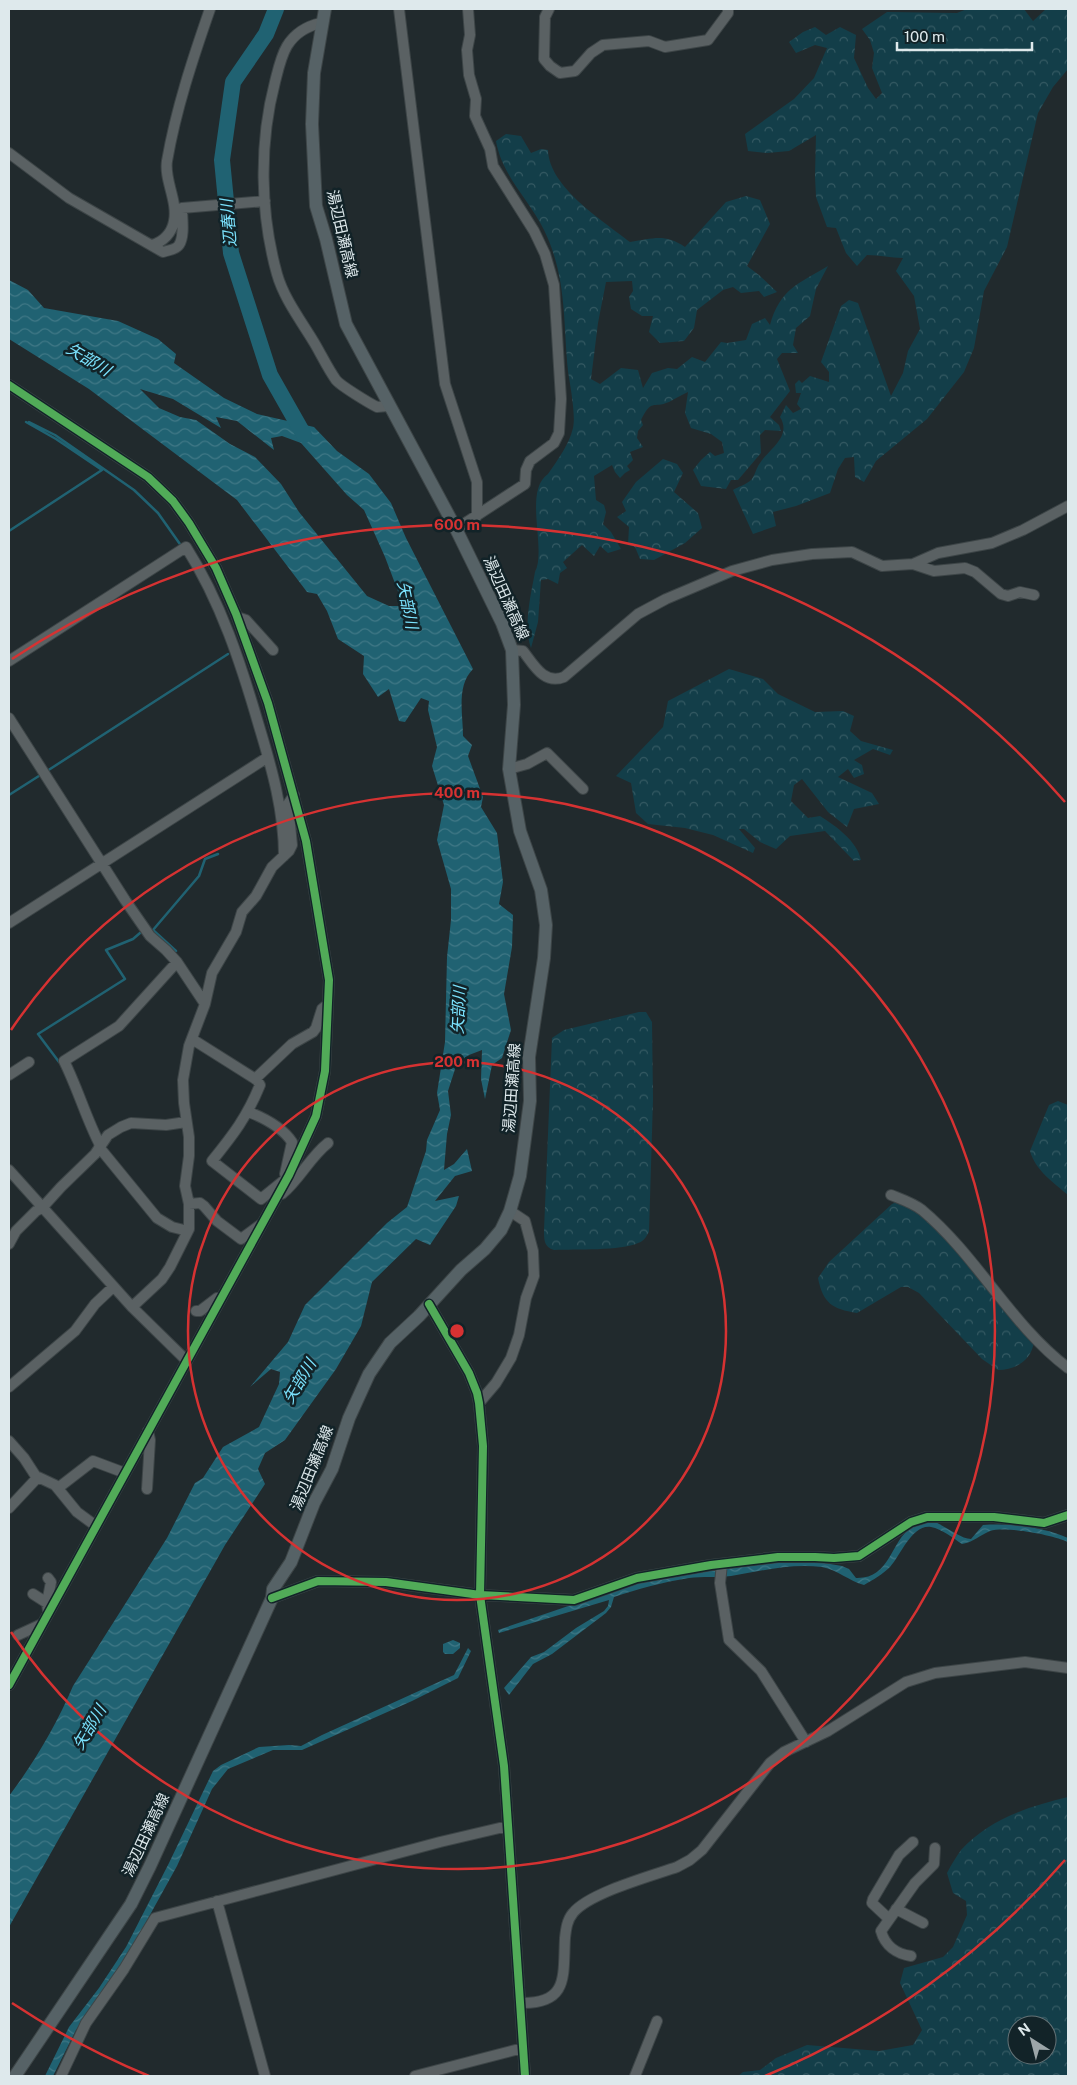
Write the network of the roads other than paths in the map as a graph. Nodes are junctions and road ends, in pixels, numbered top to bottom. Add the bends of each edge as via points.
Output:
1 (210, 9) edge
2 (324, 9) edge
3 (399, 9) edge
4 (468, 9) edge
5 (549, 9) edge
6 (728, 9) edge
7 (321, 23) junction
8 (9, 153) edge
9 (262, 201) junction
10 (152, 245) junction
11 (9, 385) edge
12 (388, 406) junction
13 (1068, 506) edge
14 (477, 516) junction
15 (456, 529) junction
16 (913, 564) junction
17 (1034, 591) dead end
18 (237, 617) junction
19 (273, 650) dead end
20 (512, 650) junction
21 (9, 661) edge
22 (9, 718) edge
23 (268, 756) junction
24 (509, 769) junction
25 (583, 789) dead end
26 (294, 795) junction
27 (284, 856) junction
28 (102, 863) junction
29 (9, 924) edge
30 (177, 962) junction
31 (205, 1004) junction
32 (328, 1004) junction
33 (192, 1039) junction
34 (29, 1062) dead end
35 (9, 1075) edge
36 (255, 1079) junction
37 (249, 1112) junction
38 (186, 1122) junction
39 (328, 1143) dead end
40 (100, 1146) junction
41 (10, 1173) edge
42 (286, 1178) junction
43 (891, 1195) dead end
44 (278, 1197) junction
45 (189, 1204) junction
46 (42, 1208) junction
47 (510, 1211) junction
48 (264, 1222) junction
49 (188, 1231) junction
50 (9, 1244) edge
51 (113, 1287) junction
52 (221, 1298) junction
53 (429, 1304) junction
54 (132, 1307) junction
55 (196, 1311) dead end
56 (186, 1360) junction
57 (1068, 1368) edge
58 (9, 1387) edge
59 (479, 1403) junction
60 (148, 1431) junction
61 (9, 1441) edge
62 (125, 1473) junction
63 (37, 1478) junction
64 (58, 1488) junction
65 (146, 1489) dead end
66 (9, 1508) edge
67 (1068, 1514) edge
68 (96, 1526) junction
69 (722, 1564) junction
70 (48, 1578) dead end
71 (33, 1594) dead end
72 (480, 1595) junction
73 (272, 1598) junction
74 (48, 1608) junction
75 (42, 1624) junction
76 (18, 1635) dead end
77 (1068, 1668) edge
78 (9, 1685) edge
79 (806, 1742) junction
80 (508, 1826) junction
81 (912, 1842) dead end
82 (935, 1848) dead end
83 (217, 1901) junction
84 (896, 1909) junction
85 (889, 1920) junction
86 (923, 1923) dead end
87 (912, 1956) dead end
88 (520, 2003) junction
89 (657, 2021) dead end
90 (523, 2048) junction
91 (15, 2076) edge
92 (61, 2076) edge
93 (265, 2076) edge
94 (415, 2076) edge
95 (525, 2076) edge
96 (635, 2076) edge

1 - 10 street via 193,59 167,163 174,223 167,236
2 - 7 main road, 湯辺田瀬高線
3 - 14 street via 446,384 477,482
4 - 14 street via 470,35 467,50 469,75 476,99 475,116 490,149 493,166 545,254 554,285 561,399 559,433 554,443 530,461 525,484
5 - 6 street via 545,16 544,59 560,73 575,72 591,53 603,45 650,41 665,47 708,40
7 - 9 street via 297,34 287,46 278,71 269,104
7 - 12 main road, 湯辺田瀬高線 via 314,73 312,124 316,206 346,324
8 - 10 street via 69,198
9 - 10 street via 182,208 182,236 178,246 163,252
9 - 12 street via 278,275 337,382 377,407
11 - 18 street via 158,486 189,523 216,568
12 - 15 main road, 湯辺田瀬高線
13 - 16 street via 992,543 938,552
14 - 15 street
15 - 20 main road, 湯辺田瀬高線
16 - 17 street via 934,571 965,568 1008,596
16 - 20 street via 882,566 852,552 780,559 732,571 638,614 564,677 556,680 542,675 523,652
18 - 19 street via 246,620
18 - 26 street via 268,703
20 - 24 main road, 湯辺田瀬高線 via 514,705
21 - 23 street via 186,547 228,631
22 - 28 street
23 - 27 street via 278,794
23 - 28 street
24 - 25 street via 547,753
24 - 47 main road, 湯辺田瀬高線 via 520,831 541,890 546,925 529,1056 530,1101 520,1176
26 - 27 street via 288,804 292,845
26 - 32 street via 306,841 329,980
27 - 31 street via 272,867 256,896 242,912 236,932 212,973
28 - 29 street
28 - 30 street via 150,936
30 - 31 street
30 - 40 street via 119,1026 64,1062
31 - 33 street
32 - 36 street via 322,1009 313,1032 292,1044
32 - 42 street via 325,1071 316,1116
33 - 36 street
33 - 38 street via 183,1080
34 - 35 street
36 - 37 street via 260,1085
37 - 42 street via 262,1118 292,1142
37 - 42 street via 212,1161 261,1199
38 - 40 street via 166,1125 131,1123 108,1135
38 - 45 street via 189,1156 185,1186
39 - 44 street via 293,1185
40 - 46 street
40 - 49 street via 157,1218
41 - 46 street
42 - 44 street
43 - 57 street via 921,1209 1034,1337
44 - 48 street
45 - 48 street via 200,1203 241,1239
45 - 49 street
46 - 50 street via 16,1231
46 - 51 street
47 - 53 main road, 湯辺田瀬高線 via 501,1230 485,1249 460,1270
47 - 59 street via 525,1220 533,1251 534,1276 511,1358
48 - 52 street
49 - 54 street via 162,1279
51 - 54 street
51 - 58 street via 74,1331
52 - 55 street
52 - 56 street
53 - 59 street via 469,1373
53 - 73 main road, 湯辺田瀬高線 via 390,1343 369,1374 349,1418 332,1469 314,1503 291,1562 273,1589
54 - 56 street
56 - 60 street
59 - 72 street via 483,1446
60 - 62 street
60 - 65 street
61 - 63 street
62 - 64 street via 93,1461
62 - 68 street
63 - 64 street via 46,1479
63 - 66 street
64 - 68 street via 77,1512
67 - 69 street via 1044,1523 994,1517 927,1518 911,1522 859,1556 778,1558
68 - 74 street
69 - 72 street via 637,1578 574,1600
69 - 79 street via 720,1583 729,1640 762,1671
70 - 74 street via 51,1582
71 - 74 street
72 - 73 street via 386,1582 318,1581
72 - 80 street via 497,1712
73 - 91 main road, 湯辺田瀬高線 via 131,1904
74 - 75 street
75 - 76 street
75 - 78 street
77 - 79 street via 1025,1662 935,1673 906,1682
79 - 88 street via 770,1763 702,1850 690,1860 578,1907 566,1926 562,1979 557,1993 537,2004
80 - 83 street
80 - 88 street
81 - 85 street via 899,1855 873,1899 875,1908
82 - 84 street via 934,1864
83 - 92 street via 155,1918 86,2023
83 - 93 street
84 - 85 street
84 - 86 street
85 - 87 street via 881,1934 900,1955
88 - 90 street
89 - 96 street
90 - 94 street
90 - 95 street

